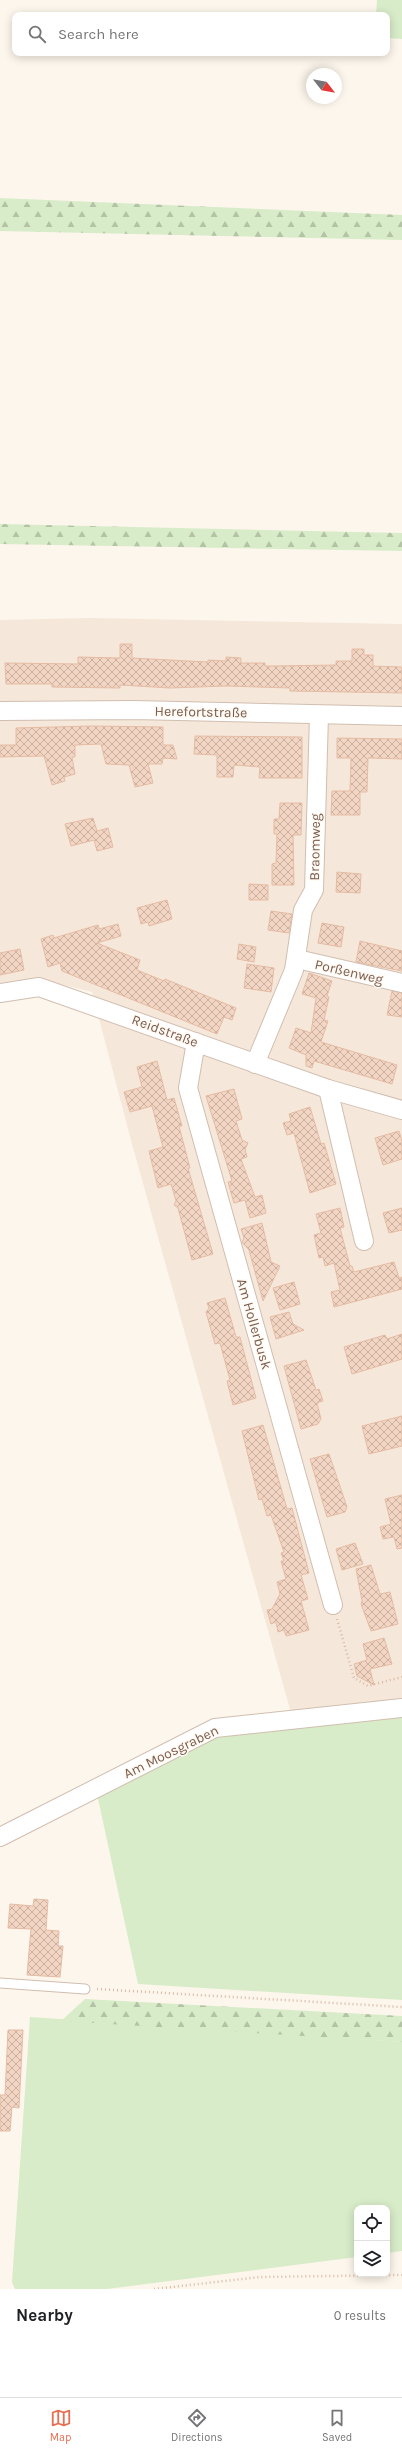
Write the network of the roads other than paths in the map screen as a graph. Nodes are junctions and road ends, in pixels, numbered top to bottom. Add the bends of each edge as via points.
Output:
1 (0, 711) edge
2 (319, 715) junction
3 (402, 716) edge
4 (297, 959) junction
5 (402, 983) edge
6 (0, 993) edge
7 (196, 1042) junction
8 (255, 1064) junction
9 (328, 1089) junction
10 (402, 1110) edge
11 (364, 1242) dead end
12 (333, 1605) road end
13 (402, 1708) edge
14 (0, 1837) edge
15 (0, 1983) edge
16 (85, 1989) road end

1 - 2 street, Herefortstraße via 134,710
2 - 3 street, Herefortstraße
2 - 4 street, Braomweg via 314,890 303,910
4 - 5 street, Porßenweg
4 - 8 street, Braomweg
6 - 7 street, Reidstraße via 39,987
7 - 8 street, Reidstraße
7 - 12 street, Am Hollerbusk via 188,1088
8 - 9 street, Reidstraße
9 - 10 street, Reidstraße
9 - 11 street
13 - 14 street, Am Moosgraben via 215,1728
15 - 16 lane

